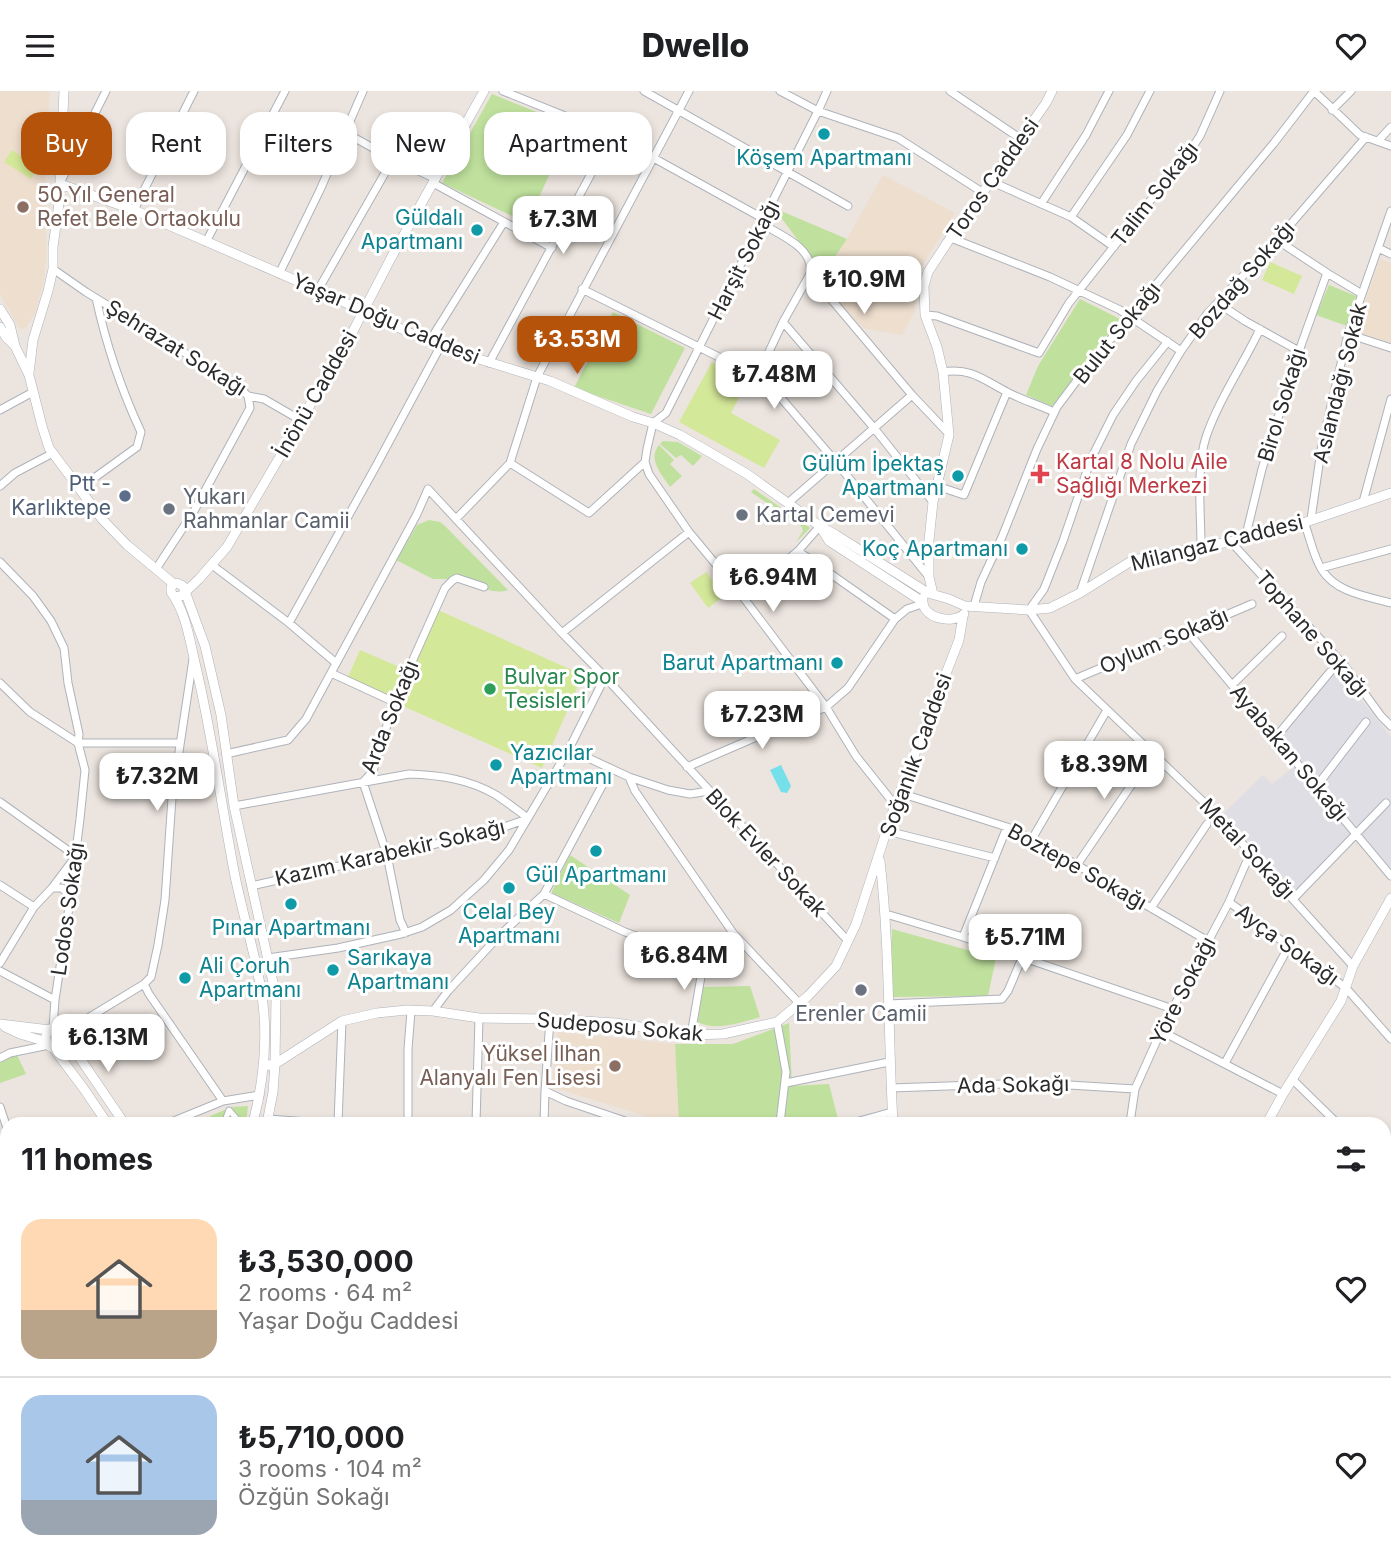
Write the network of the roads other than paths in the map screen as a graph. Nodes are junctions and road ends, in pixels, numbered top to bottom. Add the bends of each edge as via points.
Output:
1 (64, 91) edge
2 (106, 91) edge
3 (194, 91) edge
4 (285, 91) edge
5 (363, 91) edge
6 (484, 91) edge
7 (503, 91) edge
8 (644, 91) edge
9 (689, 91) edge
10 (780, 91) edge
11 (827, 91) edge
12 (950, 91) edge
13 (1052, 91) edge
14 (1109, 91) edge
15 (1150, 91) edge
16 (1220, 91) edge
17 (1314, 91) edge
18 (1351, 91) edge
19 (1332, 110) junction
20 (679, 111) junction
21 (818, 111) junction
22 (353, 112) edge
23 (555, 112) edge
24 (1390, 129) edge
25 (1366, 137) junction
26 (1021, 139) junction
27 (1378, 141) junction
28 (1391, 146) edge
29 (653, 157) junction
30 (787, 173) junction
31 (326, 175) edge
32 (384, 175) edge
33 (423, 175) edge
34 (591, 175) edge
35 (434, 181) junction
36 (990, 181) junction
37 (60, 184) junction
38 (982, 192) junction
39 (1041, 204) junction
40 (848, 206) dead end
41 (134, 210) junction
42 (1391, 211) edge
43 (1071, 217) junction
44 (504, 222) junction
45 (763, 222) junction
46 (951, 238) junction
47 (1277, 240) junction
48 (206, 242) junction
49 (1114, 247) junction
50 (552, 248) junction
51 (1378, 248) junction
52 (1391, 254) edge
53 (53, 269) junction
54 (1327, 273) junction
55 (279, 274) junction
56 (810, 274) junction
57 (583, 289) junction
58 (318, 290) junction
59 (1079, 290) junction
60 (1362, 294) junction
61 (96, 298) junction
62 (1218, 303) junction
63 (0, 309) edge
64 (363, 311) junction
65 (926, 315) junction
66 (1130, 316) junction
67 (783, 322) junction
68 (0, 327) edge
69 (1259, 328) junction
70 (1348, 334) junction
71 (1167, 341) junction
72 (429, 342) junction
73 (15, 345) junction
74 (440, 347) junction
75 (699, 347) junction
76 (1391, 348) edge
77 (1181, 351) junction
78 (1299, 351) junction
79 (489, 363) junction
80 (943, 372) junction
81 (29, 375) junction
82 (537, 377) junction
83 (757, 377) junction
84 (33, 392) junction
85 (1007, 392) junction
86 (912, 395) junction
87 (248, 396) junction
88 (1391, 399) edge
89 (0, 410) edge
90 (1054, 412) junction
91 (302, 421) junction
92 (653, 423) junction
93 (874, 428) junction
94 (949, 435) junction
95 (53, 453) junction
96 (645, 462) junction
97 (836, 462) junction
98 (510, 463) junction
99 (0, 486) edge
100 (937, 486) junction
101 (79, 489) junction
102 (1391, 493) edge
103 (933, 502) junction
104 (1363, 502) junction
105 (788, 503) junction
106 (456, 519) junction
107 (1308, 521) junction
108 (820, 526) junction
109 (689, 532) junction
110 (1245, 539) junction
111 (1231, 542) junction
112 (1201, 546) junction
113 (1391, 549) edge
114 (798, 551) junction
115 (0, 562) edge
116 (212, 565) junction
117 (1321, 568) junction
118 (156, 569) junction
119 (929, 577) junction
120 (199, 579) junction
121 (176, 584) junction
122 (484, 587) dead end
123 (1080, 593) junction
124 (179, 594) junction
125 (743, 597) junction
126 (927, 598) junction
127 (1391, 603) edge
128 (1252, 604) dead end
129 (1029, 610) junction
130 (964, 612) junction
131 (895, 619) junction
132 (289, 623) junction
133 (1187, 631) junction
134 (562, 633) junction
135 (1282, 636) dead end
136 (194, 655) junction
137 (337, 663) junction
138 (1330, 672) dead end
139 (331, 673) junction
140 (605, 677) junction
141 (1075, 679) junction
142 (0, 683) edge
143 (1232, 685) junction
144 (394, 702) junction
145 (826, 707) junction
146 (1107, 710) junction
147 (1366, 723) dead end
148 (1391, 726) edge
149 (1276, 737) junction
150 (78, 743) junction
151 (180, 743) junction
152 (569, 749) junction
153 (226, 754) junction
154 (1153, 754) junction
155 (687, 767) junction
156 (611, 769) junction
157 (629, 777) junction
158 (363, 782) junction
159 (1316, 786) junction
160 (709, 791) junction
161 (900, 793) junction
162 (0, 802) edge
163 (1386, 803) dead end
164 (234, 806) junction
165 (895, 806) junction
166 (528, 818) junction
167 (1207, 824) dead end
168 (1007, 827) junction
169 (887, 831) junction
170 (1357, 833) junction
171 (1032, 839) junction
172 (387, 855) junction
173 (76, 856) junction
174 (879, 856) junction
175 (995, 858) junction
176 (1246, 863) dead end
177 (1077, 865) junction
178 (1391, 876) edge
179 (0, 885) edge
180 (251, 886) junction
181 (52, 888) junction
182 (544, 894) junction
183 (71, 897) junction
184 (1294, 898) junction
185 (1229, 902) junction
186 (1390, 903) edge
187 (34, 907) junction
188 (1151, 908) junction
189 (886, 913) junction
190 (406, 933) junction
191 (733, 933) junction
192 (963, 937) junction
193 (848, 941) junction
194 (1208, 941) junction
195 (1289, 946) junction
196 (705, 953) junction
197 (268, 958) junction
198 (1022, 958) junction
199 (0, 963) edge
200 (1353, 966) junction
201 (0, 971) edge
202 (144, 983) junction
203 (1346, 988) junction
204 (55, 1000) junction
205 (799, 1003) junction
206 (888, 1004) junction
207 (1173, 1009) junction
208 (411, 1011) junction
209 (433, 1011) junction
210 (479, 1018) junction
211 (550, 1019) junction
212 (342, 1021) junction
213 (777, 1022) junction
214 (0, 1024) edge
215 (51, 1029) junction
216 (1161, 1031) junction
217 (66, 1035) junction
218 (691, 1035) junction
219 (1391, 1039) edge
220 (50, 1045) junction
221 (0, 1058) edge
222 (889, 1062) junction
223 (1225, 1063) junction
224 (275, 1064) junction
225 (263, 1066) junction
226 (1292, 1079) junction
227 (786, 1083) junction
228 (891, 1088) junction
229 (1136, 1089) junction
230 (545, 1091) junction
231 (1283, 1094) junction
232 (260, 1095) junction
233 (223, 1101) junction
234 (892, 1112) junction
235 (99, 1117) edge
236 (120, 1117) edge
237 (184, 1117) edge
238 (254, 1117) edge
239 (269, 1117) edge
240 (338, 1117) edge
241 (408, 1117) edge
242 (476, 1117) edge
243 (544, 1117) edge
244 (613, 1117) edge
245 (781, 1117) edge
246 (874, 1117) edge
247 (892, 1117) edge
248 (1131, 1117) edge
249 (1271, 1117) edge
250 (1331, 1117) edge

1 - 37 street
2 - 37 street
3 - 41 street
4 - 48 street
5 - 22 street
6 - 35 street, İnönü Caddesi
7 - 23 street
8 - 20 street
9 - 20 street
10 - 21 street
11 - 21 street, Harşit Sokağı
12 - 26 street
13 - 26 street, Toros Caddesi
14 - 39 street
15 - 43 street via 1127,135
16 - 49 street, Talim Sokağı via 1195,144
17 - 19 street
17 - 66 street, Bulut Sokağı
18 - 19 street
19 - 25 street
20 - 29 street
20 - 30 street
21 - 30 street, Harşit Sokağı
21 - 38 street via 898,138
24 - 27 street
25 - 27 street
25 - 47 street, Bozdağ Sokağı
26 - 36 street, Toros Caddesi
27 - 28 street
29 - 45 street
29 - 57 street
30 - 40 street
30 - 45 street, Harşit Sokağı
31 - 55 street
32 - 58 street
33 - 35 street
34 - 50 street
35 - 44 street
35 - 64 street, İnönü Caddesi
36 - 38 street, Toros Caddesi
36 - 39 street
37 - 41 street, Yaşar Doğu Caddesi
37 - 53 street
38 - 46 street, Toros Caddesi
39 - 43 street
41 - 48 street, Yaşar Doğu Caddesi
42 - 51 street, Aslandağı Sokak
43 - 49 street
44 - 50 street
44 - 72 street
45 - 56 street via 805,253 812,267
45 - 75 street, Harşit Sokağı
46 - 59 street
46 - 65 street, Toros Caddesi via 928,272
47 - 54 street
47 - 62 street, Bozdağ Sokağı
48 - 55 street, Yaşar Doğu Caddesi
49 - 59 street, Talim Sokağı
50 - 79 street
51 - 52 street
51 - 60 street, Aslandağı Sokak
53 - 61 street, Şehrazat Sokağı
53 - 81 street via 33,340
54 - 60 street
54 - 78 street, Birol Sokağı
55 - 58 street, Yaşar Doğu Caddesi
56 - 67 street
56 - 86 street
57 - 75 street
57 - 82 street
58 - 64 street, Yaşar Doğu Caddesi
59 - 65 street, Talim Sokağı via 1039,353
59 - 66 street
60 - 70 street, Aslandağı Sokak
61 - 87 street, Şehrazat Sokağı
61 - 101 street via 105,339 141,432 136,447
62 - 69 street
62 - 77 street, Bozdağ Sokağı
63 - 73 street
64 - 72 street, Yaşar Doğu Caddesi
64 - 91 street, İnönü Caddesi
65 - 80 street, Toros Caddesi
66 - 71 street
66 - 90 street, Bulut Sokağı
67 - 83 street
67 - 93 street
68 - 73 street
69 - 78 street
69 - 112 street via 1206,436 1201,458
70 - 76 street
70 - 107 street, Aslandağı Sokak
71 - 77 street
71 - 129 street via 1113,415 1091,459 1044,589
72 - 74 street, Yaşar Doğu Caddesi
73 - 81 street
74 - 79 street, Yaşar Doğu Caddesi
74 - 132 street
75 - 83 street
75 - 92 street, Harşit Sokağı via 666,413
77 - 123 street, Bozdağ Sokağı via 1131,444
78 - 110 street, Birol Sokağı
79 - 82 street, Yaşar Doğu Caddesi
80 - 85 street via 969,372
80 - 94 street, Toros Caddesi
81 - 84 street
82 - 92 street, Yaşar Doğu Caddesi
82 - 98 street
83 - 97 street via 775,391
84 - 89 street
84 - 95 street
85 - 90 street
85 - 100 street via 964,495
86 - 93 street
86 - 94 street
87 - 91 street, Şehrazat Sokağı via 264,399
87 - 118 street via 250,408 187,523
88 - 104 street
90 - 130 street, Bulut Sokağı via 1002,537
91 - 116 street, İnönü Caddesi via 227,548
92 - 96 street
92 - 105 street, Yaşar Doğu Caddesi via 747,474
93 - 97 street
93 - 103 street
94 - 100 street, Toros Caddesi
95 - 99 street
95 - 101 street
96 - 98 street via 589,513
96 - 109 street
97 - 105 street
97 - 119 street
98 - 106 street
100 - 103 street, Toros Caddesi
101 - 118 street via 127,545
102 - 104 street, Milangaz Caddesi
103 - 119 street, Toros Caddesi
104 - 107 street, Milangaz Caddesi
105 - 108 street, Yaşar Doğu Caddesi
106 - 134 street, Blok Evler Sokak
106 - 137 street, Blok Evler Sokak via 428,489
107 - 110 street, Milangaz Caddesi
107 - 117 street
108 - 114 street
108 - 126 street, Yaşar Doğu Caddesi
109 - 125 street
109 - 134 street
110 - 111 street, Milangaz Caddesi
111 - 112 street, Milangaz Caddesi
111 - 148 street, Tophane Sokağı via 1344,664
112 - 123 street, Milangaz Caddesi via 1133,560
113 - 117 street
114 - 125 street
114 - 131 street
115 - 150 street, Lodos Sokağı via 33,596 64,648
116 - 120 street, İnönü Caddesi
116 - 132 street
117 - 127 street via 1343,589
118 - 121 street
119 - 126 street, Toros Caddesi
120 - 121 street
120 - 124 street, İnönü Caddesi
121 - 124 street via 171,592
122 - 144 street, Arda Sokağı via 457,578 445,588
123 - 129 street, Milangaz Caddesi via 1050,608
124 - 136 street
124 - 153 street via 205,646
125 - 145 street
126 - 130 street
126 - 130 street via 924,610 942,618
126 - 131 street
128 - 133 street, Oylum Sokağı
129 - 130 street, Milangaz Caddesi
129 - 141 street, Metal Sokağı
130 - 161 street, Soğanlık Caddesi via 959,640
131 - 145 street via 848,688
132 - 137 street
133 - 141 street, Oylum Sokağı
133 - 143 street, Ayabakan Sokağı
134 - 140 street, Blok Evler Sokak
135 - 143 street
136 - 151 street
136 - 225 street via 262,997
137 - 139 street
138 - 149 street
139 - 144 street
139 - 153 street via 306,719 288,740
140 - 152 street
140 - 155 street, Blok Evler Sokak
141 - 146 street, Metal Sokağı
142 - 150 street via 30,712
143 - 149 street, Ayabakan Sokağı
144 - 158 street, Arda Sokağı via 373,771
145 - 155 street
145 - 165 street
146 - 154 street, Metal Sokağı
146 - 171 street
147 - 159 street
149 - 159 street, Ayabakan Sokağı
150 - 151 street
150 - 173 street, Lodos Sokağı via 85,770
151 - 202 street via 165,900 151,977
152 - 156 street
152 - 166 street
153 - 164 street
154 - 177 street
154 - 184 street, Metal Sokağı
155 - 160 street, Blok Evler Sokak
156 - 157 street
156 - 182 street
157 - 160 street via 690,794
157 - 191 street
158 - 164 street
158 - 166 street via 409,774 436,775 495,795
158 - 172 street, Arda Sokağı
159 - 170 street, Ayabakan Sokağı
160 - 193 street, Blok Evler Sokak
161 - 165 street, Soğanlık Caddesi
161 - 168 street, Boztepe Sokağı
162 - 173 street
163 - 170 street
164 - 180 street
165 - 169 street, Soğanlık Caddesi
166 - 172 street, Kazım Karabekir Sokağı
166 - 190 street via 509,851 484,880 451,909
167 - 188 street
168 - 171 street, Boztepe Sokağı
168 - 175 street
169 - 174 street, Soğanlık Caddesi
169 - 175 street
170 - 178 street, Ayabakan Sokağı
170 - 184 street
171 - 177 street, Boztepe Sokağı
172 - 180 street, Kazım Karabekir Sokağı
172 - 190 street, Arda Sokağı
173 - 181 street
173 - 183 street, Lodos Sokağı
174 - 189 street, Soğanlık Caddesi
174 - 193 street, Sudeposu Sokak
175 - 192 street
176 - 185 street, Yöre Sokağı
177 - 188 street, Boztepe Sokağı
179 - 187 street
180 - 197 street
181 - 183 street via 62,888
181 - 187 street
182 - 196 street via 625,932 674,949
182 - 209 street via 498,937
183 - 204 street, Lodos Sokağı
184 - 200 street, Metal Sokağı
185 - 194 street, Yöre Sokağı
185 - 195 street, Ayça Sokağı
186 - 200 street
187 - 199 street
188 - 194 street, Boztepe Sokağı
189 - 192 street
189 - 206 street, Soğanlık Caddesi
190 - 197 street
191 - 196 street
191 - 205 street
192 - 198 street
193 - 205 street, Sudeposu Sokak via 836,966
194 - 207 street, Yöre Sokağı
195 - 203 street, Ayça Sokağı
195 - 223 street
196 - 218 street
197 - 224 street via 276,996
198 - 206 street via 1002,999
198 - 207 street
200 - 203 street
201 - 204 street
202 - 217 street
202 - 233 street
203 - 219 street, Ayça Sokağı
203 - 226 street
204 - 215 street, Lodos Sokağı
205 - 213 street, Sudeposu Sokak
206 - 222 street, Soğanlık Caddesi
207 - 216 street, Yöre Sokağı
208 - 209 street, Sudeposu Sokak
208 - 212 street, Sudeposu Sokak
208 - 241 street
209 - 210 street, Sudeposu Sokak
210 - 211 street, Sudeposu Sokak
210 - 242 street
211 - 218 street, Sudeposu Sokak
211 - 230 street
212 - 224 street, Sudeposu Sokak
212 - 240 street
213 - 218 street, Sudeposu Sokak via 723,1034
213 - 227 street
214 - 215 street
214 - 220 street
215 - 217 street via 60,1028
215 - 220 street via 46,1035
216 - 223 street
216 - 229 street, Yöre Sokağı
217 - 220 street via 64,1046
217 - 236 street
220 - 221 street
220 - 235 street
222 - 227 street
222 - 228 street, Soğanlık Caddesi
223 - 231 street
224 - 225 street
224 - 239 street
225 - 232 street
226 - 231 street
226 - 250 street
227 - 245 street
228 - 229 street, Ada Sokağı via 1036,1083
228 - 234 street, Soğanlık Caddesi
229 - 248 street, Yöre Sokağı
230 - 243 street
230 - 244 street
231 - 249 street
232 - 233 street
232 - 238 street
233 - 237 street
234 - 246 street
234 - 247 street, Soğanlık Caddesi

